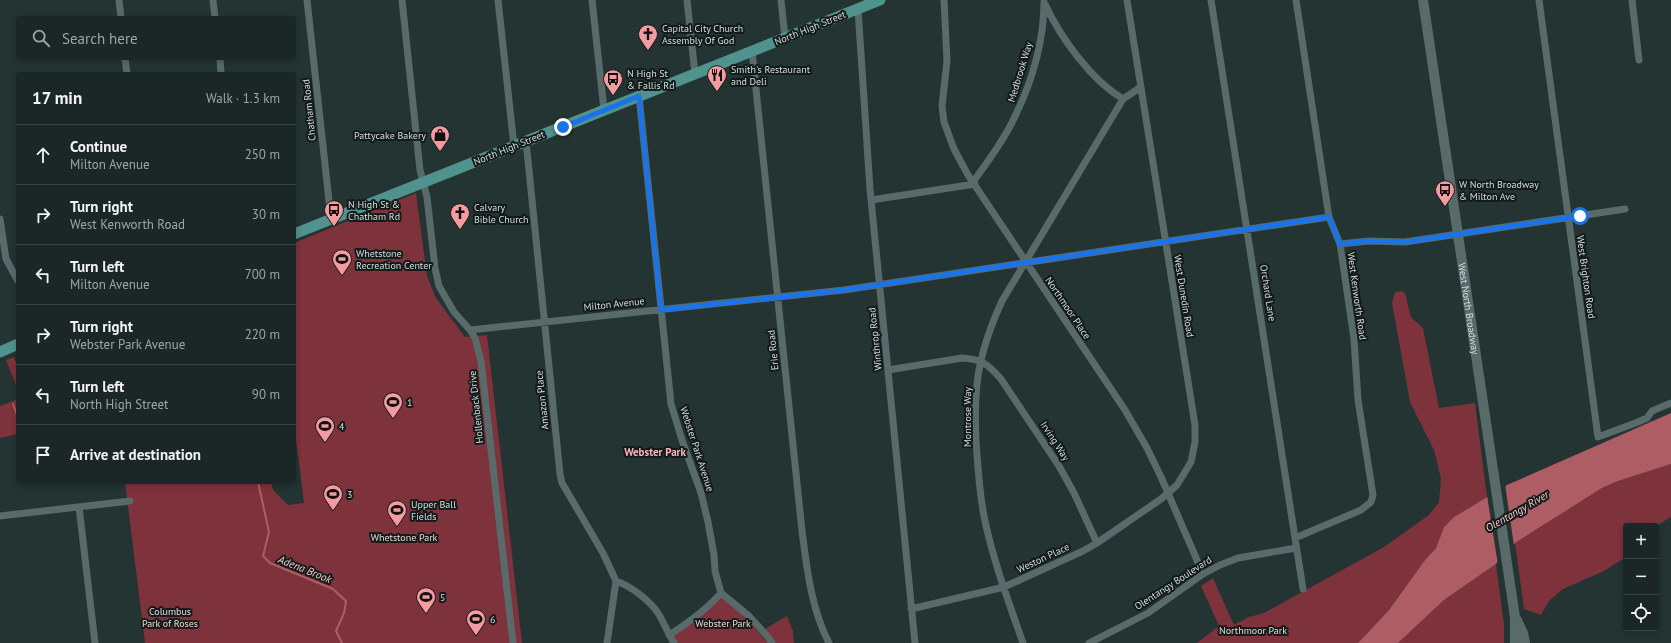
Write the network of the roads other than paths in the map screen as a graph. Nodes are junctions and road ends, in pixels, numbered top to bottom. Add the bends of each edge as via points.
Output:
1 (119, 0) edge
2 (213, 0) edge
3 (307, 0) edge
4 (402, 0) edge
5 (498, 0) edge
6 (592, 0) edge
7 (687, 0) edge
8 (781, 0) edge
9 (880, 0) edge
10 (944, 0) edge
11 (1127, 0) edge
12 (1211, 0) edge
13 (1296, 0) edge
14 (1423, 0) edge
15 (1539, 0) edge
16 (1632, 0) edge
17 (1044, 1) edge
18 (858, 9) junction
19 (121, 16) edge
20 (215, 16) edge
21 (785, 38) junction
22 (752, 51) junction
23 (125, 60) edge
24 (220, 60) edge
25 (1639, 60) dead end
26 (127, 72) edge
27 (222, 72) edge
28 (694, 74) junction
29 (1141, 87) junction
30 (639, 96) junction
31 (1123, 99) junction
32 (604, 110) junction
33 (526, 141) junction
34 (514, 146) junction
35 (423, 182) junction
36 (974, 183) junction
37 (871, 200) junction
38 (1625, 209) dead end
39 (1329, 217) junction
40 (1568, 217) junction
41 (0, 219) edge
42 (331, 219) junction
43 (1248, 229) junction
44 (296, 233) edge
45 (1458, 235) junction
46 (1166, 242) junction
47 (1340, 244) junction
48 (1026, 263) junction
49 (16, 277) edge
50 (879, 285) junction
51 (777, 298) junction
52 (661, 310) junction
53 (544, 321) junction
54 (470, 330) junction
55 (16, 345) edge
56 (0, 352) edge
57 (981, 361) junction
58 (888, 370) junction
59 (1671, 403) edge
60 (1168, 493) junction
61 (130, 501) dead end
62 (79, 507) junction
63 (0, 516) edge
64 (1295, 538) junction
65 (1097, 543) junction
66 (1296, 548) junction
67 (1203, 574) junction
68 (616, 581) junction
69 (1004, 587) junction
70 (1303, 589) dead end
71 (721, 593) junction
72 (911, 609) junction
73 (1515, 617) junction
74 (669, 635) junction
75 (95, 643) edge
76 (513, 643) edge
77 (607, 643) edge
78 (674, 643) edge
79 (772, 643) edge
80 (829, 643) edge
81 (915, 643) edge
82 (1023, 643) edge
83 (1089, 643) edge
84 (1515, 643) edge
85 (1525, 643) edge

1 - 19 street
2 - 20 street
3 - 42 street, Chatham Road
4 - 35 street, Hollenback Drive
5 - 34 street
6 - 32 street
7 - 28 street
8 - 21 street
9 - 18 main road, North High Street
10 - 36 street, Northmoor Place via 948,61 943,100 944,122 954,149
11 - 29 street, West Dunedin Road
12 - 43 street, Orchard Lane
13 - 39 street, West Kenworth Road
14 - 45 main road, West North Broadway
15 - 40 street, West Brighton Road
16 - 25 street
17 - 31 street via 1057,26 1079,58 1102,84
17 - 36 street, Medbrook Way via 1036,58 1017,112
18 - 21 main road, North High Street
18 - 37 street, Winthrop Road
21 - 22 main road, North High Street
22 - 28 main road, North High Street
22 - 51 street, Erie Road
23 - 26 street
24 - 27 street
28 - 30 main road, North High Street
29 - 31 street, Montrose Way
29 - 46 street, West Dunedin Road
30 - 32 main road, North High Street
30 - 52 street, Webster Park Avenue
31 - 48 street, Montrose Way
32 - 33 main road, North High Street
33 - 34 main road, North High Street
33 - 53 street, Amazon Place
34 - 35 main road, North High Street
35 - 42 main road, North High Street
35 - 54 street, Hollenback Drive via 439,286 454,312
36 - 37 street
36 - 48 street, Northmoor Place
37 - 50 street, Winthrop Road
38 - 40 street
39 - 43 street, Milton Avenue
39 - 47 street, West Kenworth Road
40 - 45 street
40 - 59 street, West Brighton Road via 1598,437 1647,418 1652,411
41 - 49 street via 6,259
42 - 44 main road, North High Street
43 - 46 street, Milton Avenue
43 - 64 street, Orchard Lane
45 - 47 street via 1406,242 1369,241
45 - 73 main road, West North Broadway
46 - 48 street, Milton Avenue
46 - 60 street, West Dunedin Road via 1195,425 1191,462 1177,485
47 - 64 street, West Kenworth Road via 1373,495 1371,502 1361,510
48 - 50 street, Milton Avenue
48 - 57 street, Montrose Way via 1002,301
48 - 60 street, Northmoor Place via 1125,410 1147,448
50 - 51 street, Milton Avenue
50 - 58 street, Winthrop Road
51 - 52 street, Milton Avenue
51 - 80 street, Erie Road via 806,558 819,623
52 - 53 street, Milton Avenue
52 - 71 street, Webster Park Avenue via 671,404 701,494
53 - 54 street, Milton Avenue
53 - 68 street, Amazon Place via 562,484 603,553
54 - 76 street, Hollenback Drive via 475,338 481,361
55 - 56 main road
57 - 58 street via 962,358
57 - 65 street, Irving Way via 1001,379 1044,442 1074,493
57 - 69 street, Montrose Way via 975,419 979,482 985,521
58 - 72 street, Winthrop Road
60 - 65 street, Weston Place
60 - 67 street, Northmoor Place
61 - 62 street
62 - 63 street
62 - 75 street
64 - 66 street, Orchard Lane
65 - 69 street, Weston Place
66 - 67 street, Olentangy Boulevard via 1238,558
66 - 70 street, Orchard Lane
67 - 83 street, Olentangy Boulevard via 1148,613
68 - 74 street via 625,584 649,603 657,612
68 - 77 street
69 - 72 street, Weston Place
69 - 82 street, Montrose Way
71 - 74 street via 705,610
71 - 79 street via 749,616
72 - 81 street, Winthrop Road
73 - 84 main road, West North Broadway
73 - 85 main road, West North Broadway
74 - 78 street

